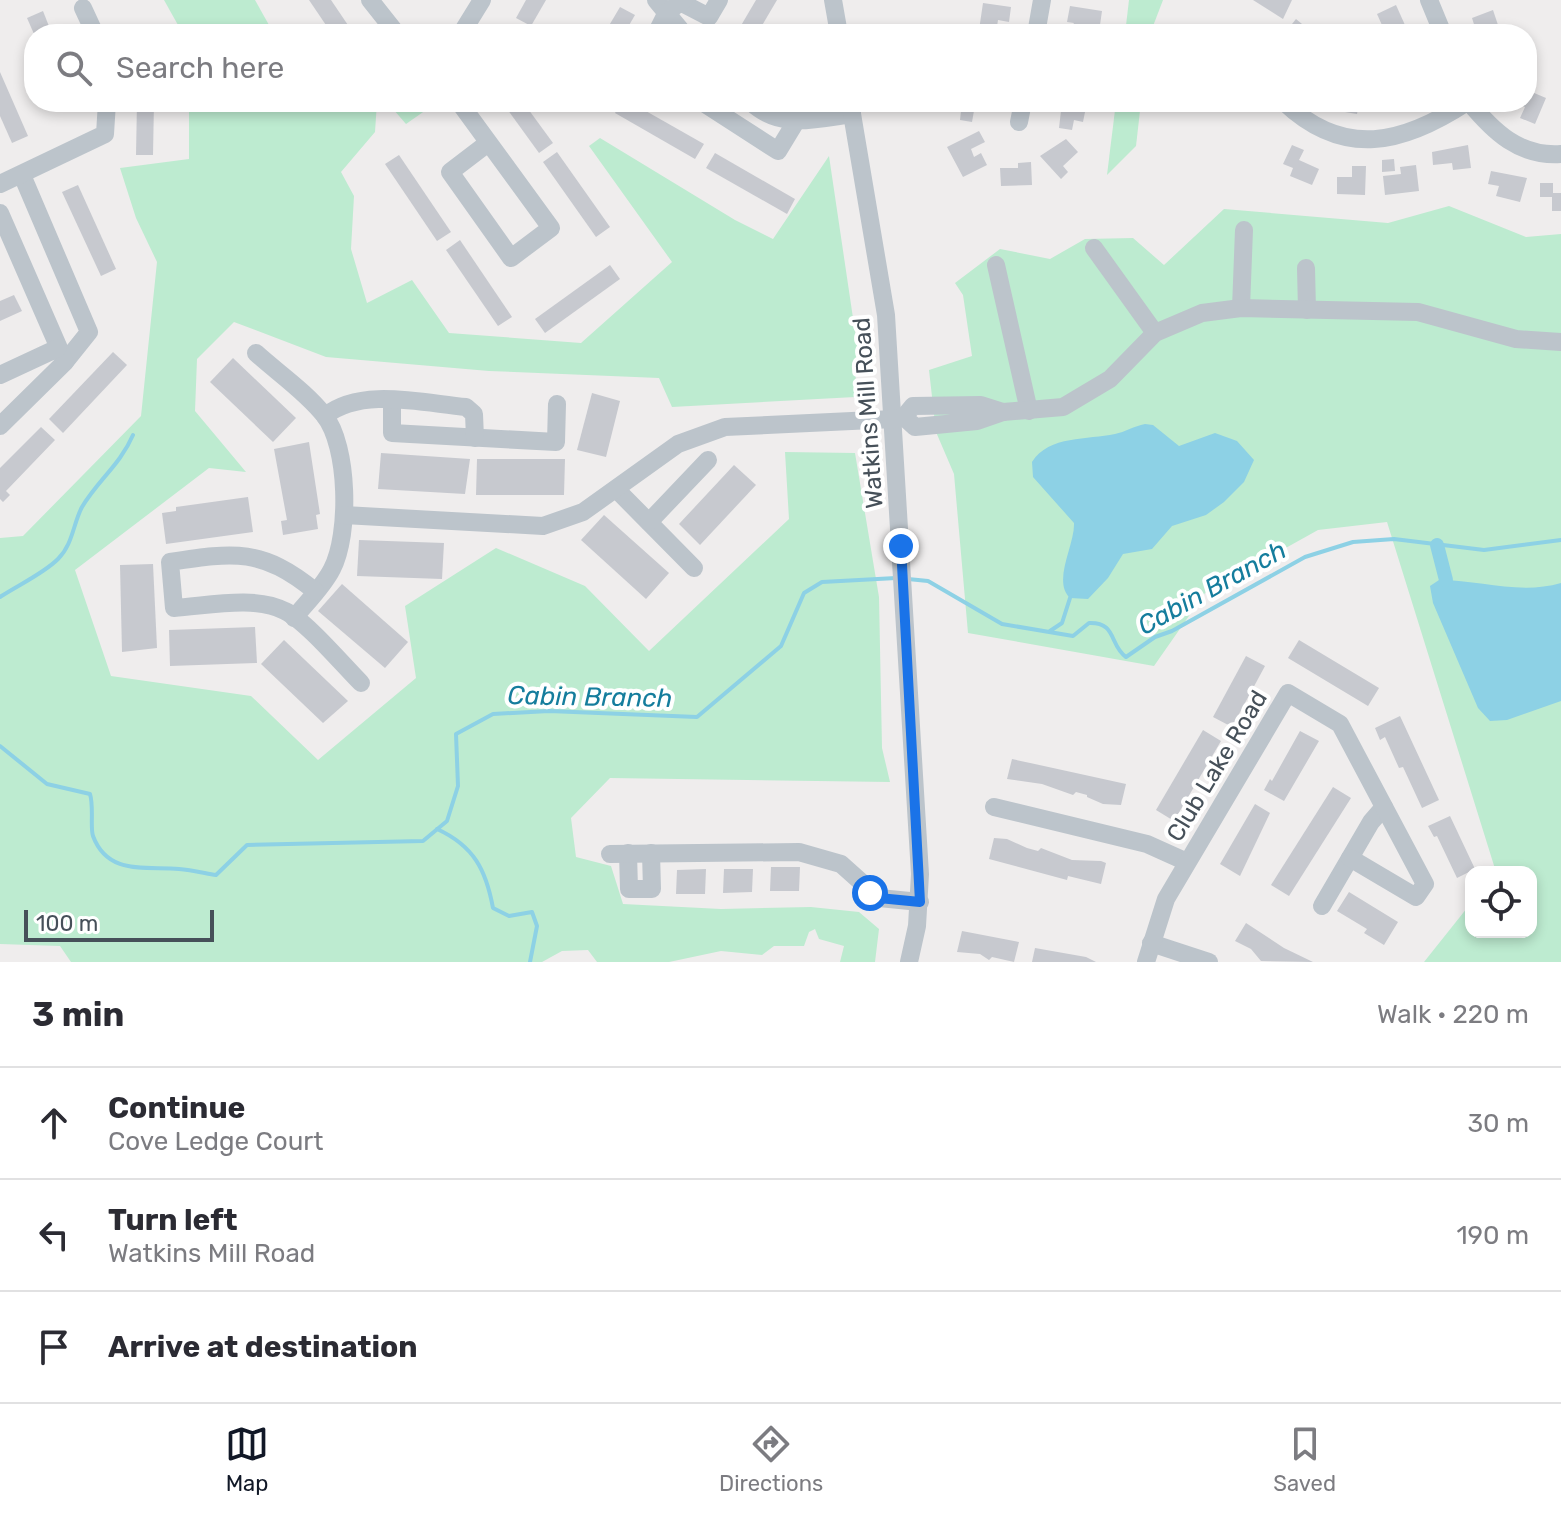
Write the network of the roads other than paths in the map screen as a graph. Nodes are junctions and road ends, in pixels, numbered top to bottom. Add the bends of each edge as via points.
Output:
1 (370, 0) edge
2 (482, 0) edge
3 (719, 0) edge
4 (833, 0) edge
5 (1042, 0) edge
6 (1429, 0) edge
7 (672, 4) edge
8 (83, 8) dead end
9 (90, 24) edge
10 (389, 24) edge
11 (467, 24) edge
12 (661, 24) edge
13 (680, 24) edge
14 (837, 24) edge
15 (1038, 24) edge
16 (1439, 24) edge
17 (106, 112) edge
18 (466, 112) edge
19 (718, 112) edge
20 (761, 112) edge
21 (836, 112) edge
22 (852, 112) edge
23 (1021, 112) edge
24 (1294, 112) edge
25 (1450, 112) edge
26 (1477, 112) edge
27 (1019, 122) dead end
28 (795, 123) junction
29 (488, 143) junction
30 (1561, 154) edge
31 (22, 175) junction
32 (0, 184) edge
33 (0, 213) edge
34 (1244, 230) dead end
35 (1094, 248) dead end
36 (996, 265) dead end
37 (1306, 268) dead end
38 (1241, 308) junction
39 (1307, 310) junction
40 (1155, 333) junction
41 (1561, 342) edge
42 (256, 353) dead end
43 (62, 355) junction
44 (0, 375) edge
45 (392, 401) junction
46 (557, 404) dead end
47 (1029, 411) junction
48 (325, 416) junction
49 (899, 418) junction
50 (0, 426) edge
51 (475, 438) junction
52 (708, 460) dead end
53 (616, 489) junction
54 (344, 515) junction
55 (649, 522) junction
56 (694, 568) dead end
57 (315, 591) junction
58 (294, 618) junction
59 (361, 683) dead end
60 (994, 807) dead end
61 (1384, 807) junction
62 (651, 853) junction
63 (1350, 858) junction
64 (1187, 862) junction
65 (920, 902) junction
66 (1322, 906) dead end
67 (1151, 943) junction
68 (909, 962) edge
69 (1146, 962) edge
70 (1209, 962) edge

1 - 10 street
2 - 11 street
3 - 7 street via 709,17
4 - 14 street
5 - 15 street
6 - 16 street
7 - 12 street
7 - 13 street
8 - 9 street
17 - 31 street via 105,134
18 - 29 street
19 - 28 street via 778,151
20 - 28 street
21 - 28 street
22 - 49 street, Watkins Mill Road
23 - 27 street
24 - 25 street via 1305,122 1354,139 1412,134
26 - 30 street via 1511,144
29 - 29 street via 551,228 511,258 450,172
31 - 32 street
31 - 43 street via 89,332
33 - 43 street
34 - 38 street
35 - 40 street
36 - 47 street
37 - 39 street
38 - 39 street
38 - 40 street via 1202,313
39 - 41 street via 1418,312 1516,339
40 - 47 street via 1110,379 1063,407
42 - 48 street
43 - 44 street
43 - 50 street
45 - 48 street via 351,402
45 - 51 street via 466,407 474,414
45 - 51 street via 392,433
46 - 51 street via 556,442
47 - 49 street via 915,427
48 - 54 street via 344,484
49 - 53 street via 725,427 678,444
49 - 65 street, Watkins Mill Road
52 - 55 street
53 - 54 street via 583,512 543,526
53 - 55 street
54 - 57 street via 332,570
55 - 56 street
57 - 58 street
57 - 58 street via 264,557 170,562 174,608 271,606
58 - 59 street
60 - 64 street via 1147,844
61 - 63 street
61 - 63 street, Club Lake Road via 1425,884 1416,897
61 - 64 street, Club Lake Road via 1340,724 1288,693
62 - 62 street via 619,854 629,889 652,889
62 - 65 street via 818,855 841,864 879,898
63 - 66 street
64 - 67 street, Club Lake Road via 1166,899
65 - 68 street, Watkins Mill Road
67 - 69 street, Club Lake Road
67 - 70 street

